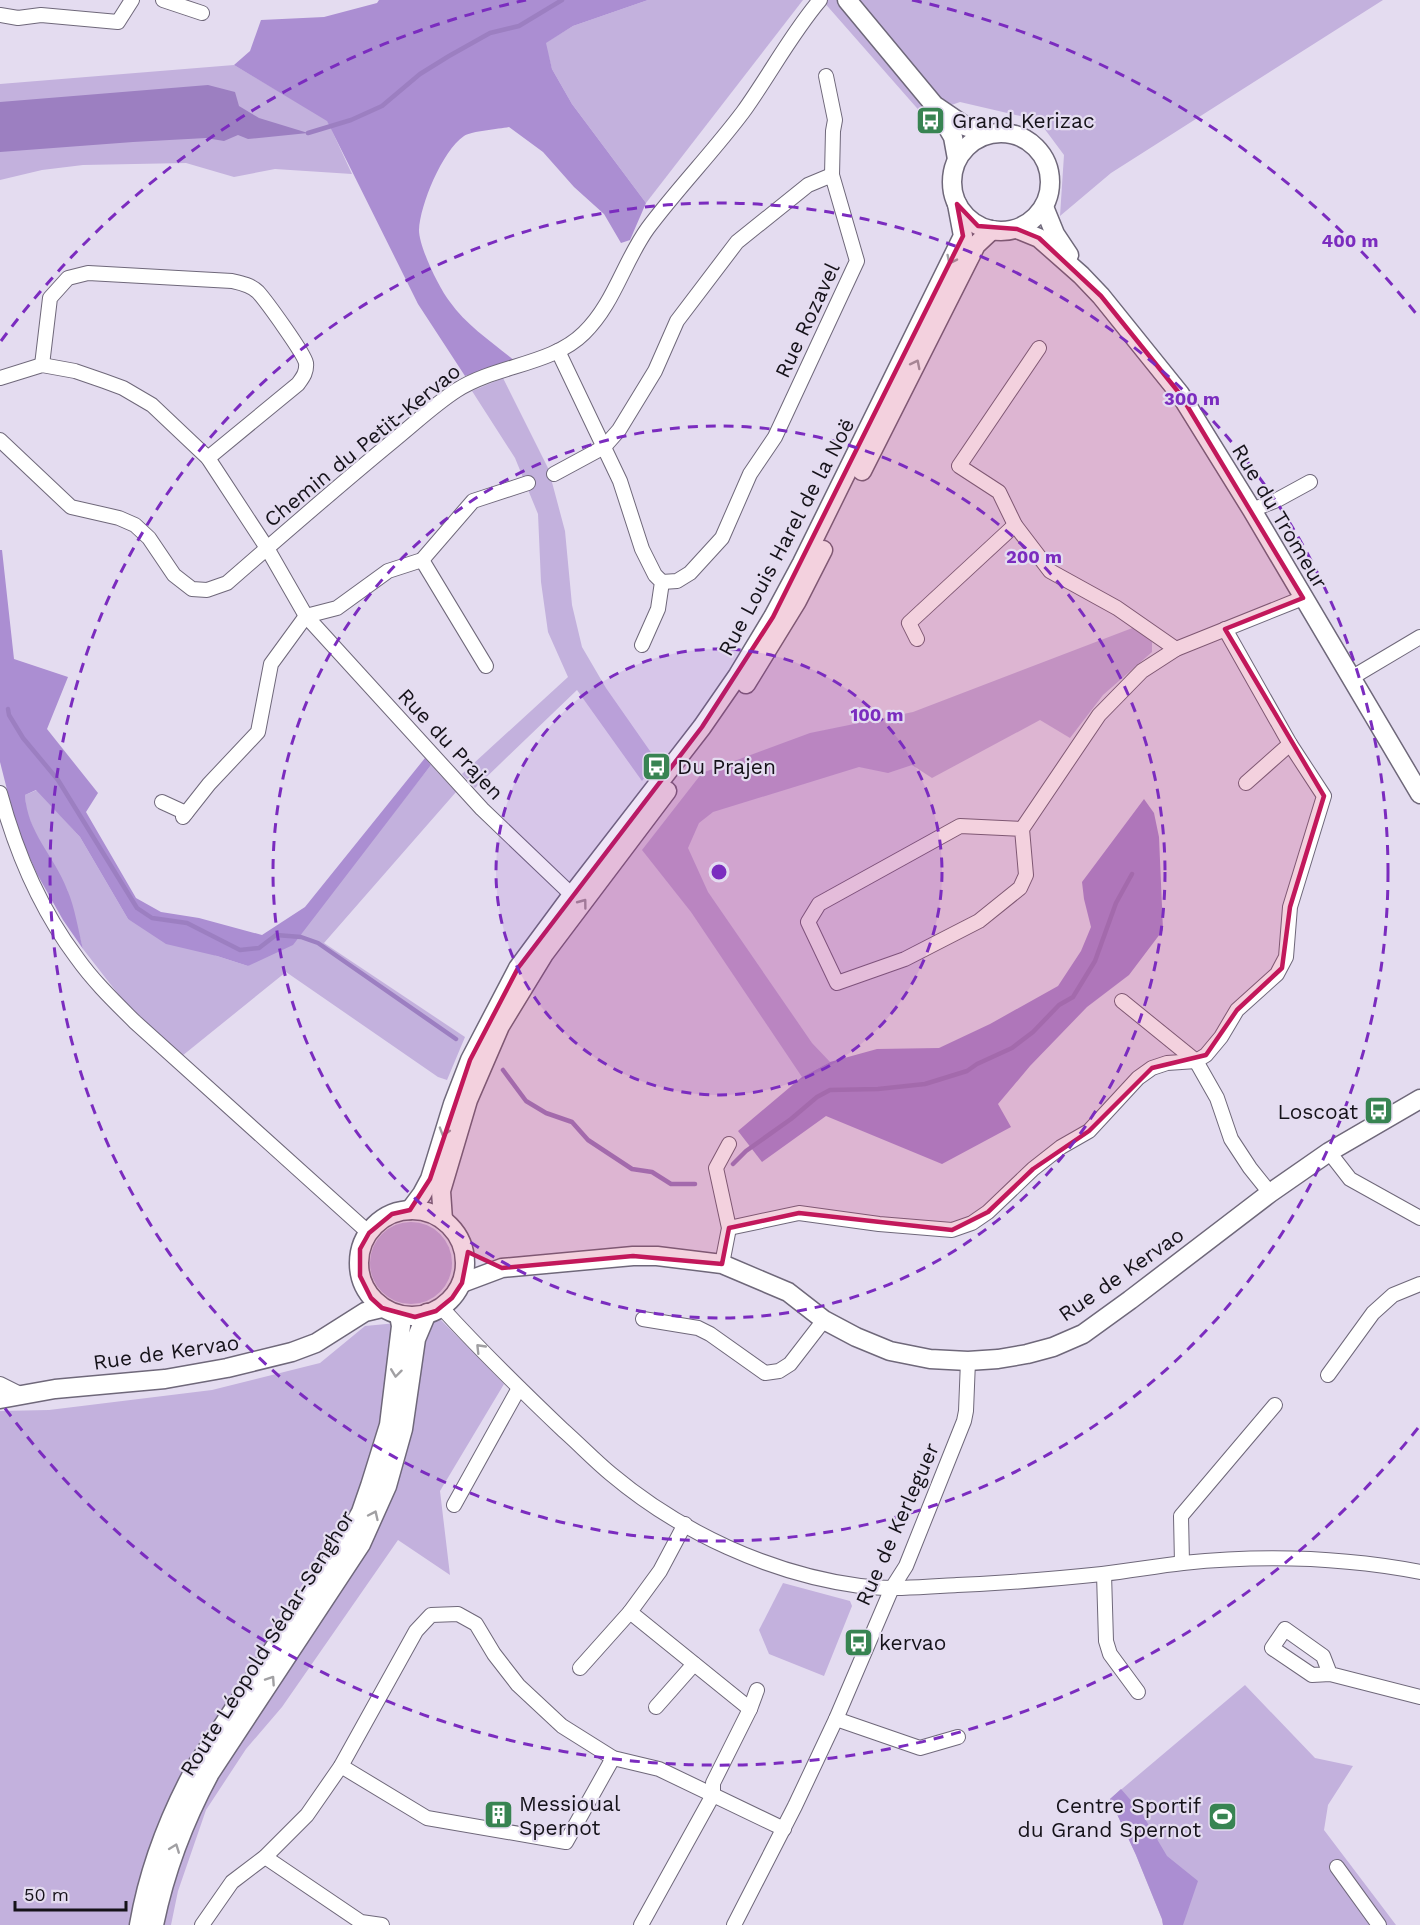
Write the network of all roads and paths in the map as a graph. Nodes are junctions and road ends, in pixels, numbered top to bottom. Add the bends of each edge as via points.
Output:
1 (132, 0) edge
2 (163, 0) edge
3 (820, 0) edge
4 (847, 0) edge
5 (202, 13) dead end
6 (0, 15) edge
7 (826, 76) dead end
8 (936, 106) junction
9 (987, 134) junction
10 (957, 159) junction
11 (832, 175) junction
12 (957, 204) junction
13 (1044, 207) junction
14 (1017, 229) junction
15 (992, 230) junction
16 (1081, 275) junction
17 (1039, 348) dead end
18 (558, 351) junction
19 (42, 365) junction
20 (0, 378) edge
21 (0, 440) edge
22 (604, 447) junction
23 (208, 458) junction
24 (554, 474) dead end
25 (1310, 482) dead end
26 (528, 483) dead end
27 (1252, 510) junction
28 (1015, 525) junction
29 (267, 548) junction
30 (422, 560) junction
31 (662, 582) junction
32 (1303, 598) junction
33 (306, 616) junction
34 (1225, 629) junction
35 (1420, 637) edge
36 (917, 639) dead end
37 (642, 645) dead end
38 (1176, 649) junction
39 (486, 666) dead end
40 (1351, 678) junction
41 (1290, 744) junction
42 (1246, 783) dead end
43 (0, 793) edge
44 (1420, 794) edge
45 (162, 802) dead end
46 (1022, 829) junction
47 (572, 895) junction
48 (1122, 1000) dead end
49 (1196, 1061) junction
50 (1420, 1099) edge
51 (729, 1144) dead end
52 (1329, 1152) junction
53 (1270, 1192) junction
54 (410, 1210) junction
55 (1420, 1218) edge
56 (443, 1220) junction
57 (729, 1228) junction
58 (369, 1233) junction
59 (463, 1248) junction
60 (722, 1264) junction
61 (502, 1268) junction
62 (462, 1283) junction
63 (1420, 1284) edge
64 (362, 1286) junction
65 (382, 1308) junction
66 (434, 1310) junction
67 (399, 1315) junction
68 (643, 1319) dead end
69 (824, 1320) junction
70 (335, 1333) junction
71 (968, 1361) junction
72 (1329, 1375) dead end
73 (0, 1384) edge
74 (519, 1388) junction
75 (20, 1394) junction
76 (0, 1399) edge
77 (1275, 1405) dead end
78 (454, 1505) dead end
79 (685, 1524) junction
80 (1182, 1563) junction
81 (1420, 1572) edge
82 (1104, 1574) junction
83 (892, 1588) junction
84 (630, 1612) junction
85 (694, 1665) junction
86 (580, 1668) dead end
87 (1330, 1674) junction
88 (757, 1690) dead end
89 (1138, 1692) dead end
90 (1420, 1697) edge
91 (656, 1707) dead end
92 (750, 1709) junction
93 (836, 1719) junction
94 (958, 1737) dead end
95 (613, 1758) junction
96 (342, 1766) junction
97 (713, 1795) junction
98 (784, 1829) junction
99 (265, 1857) junction
100 (1337, 1867) dead end
101 (139, 1925) edge
102 (154, 1925) edge
103 (202, 1925) edge
104 (382, 1925) edge
105 (641, 1925) edge
106 (734, 1925) edge
107 (1379, 1925) edge

1 - 6 street via 118,22
2 - 5 street
3 - 18 street, Chemin du Petit-Kervao via 742,112 647,229 602,312 574,342
4 - 8 main road
7 - 11 street, Rue Rozavel via 835,120
8 - 9 main road via 965,126
8 - 10 main road via 953,137
9 - 10 main road via 969,144
9 - 13 main road via 1006,133 1025,139 1040,151 1049,169 1050,188
10 - 12 main road via 952,174
11 - 22 street via 808,185 737,242 677,321 640,397
11 - 31 street, Rue Rozavel via 857,261 775,437 750,474 722,538 690,573 677,581
12 - 15 main road via 978,226
12 -> 47 main road, Rue Louis Harel de la Noë via 963,236 773,617 702,727
13 - 14 main road
13 - 16 main road, Rue du Tromeur via 1055,234
14 - 15 main road
14 - 16 main road, Rue du Tromeur via 1039,238
56 -> 15 main road, Rue Louis Harel de la Noë via 444,1180 468,1100 500,1026 544,954 768,651 797,601 976,245
16 - 27 main road, Rue du Tromeur via 1180,394
17 - 28 street via 959,466 999,492
18 - 22 street
18 - 29 street, Chemin du Petit-Kervao via 496,371 455,391
19 - 20 street
19 - 23 street, Rue du Prajen via 75,371 123,388 152,405
19 - 23 street via 50,298 68,278 88,273 244,284 257,292 285,329 306,360 306,372 298,384
21 - 29 street, Chemin du Petit-Kervao via 71,507 135,525 150,538 174,575 192,589 207,590 228,583
22 - 24 street
22 - 31 street via 620,481 642,549
23 - 29 street, Rue du Prajen
25 - 27 street
26 - 30 street via 473,501
27 - 32 main road, Rue du Tromeur
28 - 36 street via 909,623
28 - 38 street via 1050,571 1117,608
29 - 33 street, Rue du Prajen
30 - 33 street via 388,571 336,608
30 - 39 street
31 - 37 street via 658,609
32 - 34 street
32 - 40 main road, Rue du Tromeur
33 - 45 street via 271,664 258,732 185,815
33 - 47 street, Rue du Prajen via 482,810
34 - 38 street
34 - 41 street
35 - 40 street
38 - 46 street via 1142,671 1099,715
40 - 44 main road, Rue du Tromeur
41 - 42 street
41 - 49 street via 1324,796 1290,907 1286,957 1276,974 1237,1010 1206,1055
43 - 58 street via 28,873 77,959 135,1022
46 - 46 street via 1026,875 1020,888 979,921 905,959 837,983 808,922 819,904 960,825
47 -> 54 main road, Rue Louis Harel de la Noë via 518,968 487,1025 453,1104 430,1179
48 - 49 street
49 - 53 street via 1217,1098 1231,1138
49 - 57 street via 1167,1063 1138,1078 1089,1131 1033,1169 972,1223 952,1230 799,1214
50 - 52 main road, Rue de Kervao
51 - 57 street via 716,1168
52 - 53 main road, Rue de Kervao
52 - 55 street via 1350,1179
53 - 71 main road, Rue de Kervao via 1083,1334 1027,1354
54 - 56 main road via 427,1212
54 - 58 main road via 377,1222
56 - 59 main road via 456,1232
57 - 60 street
58 - 64 main road via 358,1262
59 - 61 main road, Rue de Kervao
59 - 62 main road
60 - 61 main road, Rue de Kervao via 633,1256
60 - 69 main road, Rue de Kervao via 788,1292
61 - 62 main road, Rue de Kervao
62 - 66 main road via 452,1298
63 - 72 street via 1393,1295 1373,1313
64 - 65 main road
64 - 70 main road
65 - 67 main road
65 - 70 main road, Rue de Kervao via 365,1312
66 - 67 main road via 415,1317
74 -> 66 street
102 -> 66 main road, Route Léopold Sédar-Senghor via 170,1860 200,1791 361,1544 387,1486 403,1428 416,1340
67 -> 101 main road, Route Léopold Sédar-Senghor via 389,1425 361,1512 180,1796 154,1860
68 - 69 street via 698,1328 765,1373 790,1364
69 - 71 main road, Rue de Kervao via 890,1351
70 - 75 main road, Rue de Kervao via 292,1352 227,1368 165,1379
71 - 83 street, Rue de Kerleguer via 964,1421 906,1566
73 - 75 street
74 - 78 street
74 - 79 street via 611,1474
75 - 76 main road, Rue de Kervao
77 - 80 street via 1181,1516
79 - 83 street via 720,1543 800,1574
79 - 84 street via 660,1571
80 - 81 street via 1304,1559
80 - 82 street
82 - 83 street via 1016,1583
82 - 89 street via 1106,1641 1110,1654
83 - 93 street, Rue de Kerleguer
84 - 85 street
84 - 86 street
85 - 91 street
85 - 92 street
87 - 87 street via 1323,1656 1285,1629 1272,1648 1312,1676
87 - 90 street
88 - 92 street
92 - 97 street via 713,1783
93 - 94 street via 920,1748
93 - 98 street, Rue de Kerleguer
95 - 96 street via 566,1842 427,1818
95 - 96 street via 562,1726 518,1685 476,1624 458,1614 431,1615 416,1631
95 - 97 street via 659,1769
96 - 99 street via 306,1815
97 - 98 street
97 - 105 street
98 - 106 street, Rue de Kerleguer
99 - 103 street via 232,1882
99 - 104 street via 361,1922
100 - 107 street

